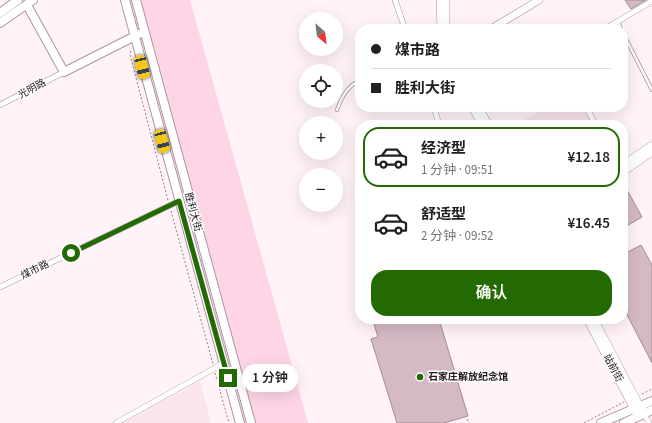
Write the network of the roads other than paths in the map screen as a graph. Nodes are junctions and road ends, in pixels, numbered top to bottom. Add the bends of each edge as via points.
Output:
1 (18, 0) edge
2 (125, 0) edge
3 (136, 0) edge
4 (395, 0) edge
5 (440, 0) edge
6 (446, 0) edge
7 (539, 0) edge
8 (30, 2) edge
9 (652, 2) edge
10 (0, 13) edge
11 (618, 22) joint
12 (0, 23) edge
13 (403, 24) edge
14 (441, 24) edge
15 (446, 24) edge
16 (499, 24) edge
17 (614, 24) edge
18 (144, 31) junction
19 (134, 36) junction
20 (628, 43) edge
21 (64, 72) junction
22 (355, 83) edge
23 (652, 90) edge
24 (0, 105) edge
25 (337, 110) dead end
26 (652, 145) edge
27 (652, 152) edge
28 (628, 161) edge
29 (628, 169) edge
30 (179, 201) junction
31 (0, 287) edge
32 (590, 324) edge
33 (596, 324) edge
34 (224, 363) junction
35 (632, 399) junction
36 (652, 401) edge
37 (652, 410) edge
38 (639, 412) junction
39 (116, 423) edge
40 (240, 423) edge
41 (252, 423) edge
42 (601, 423) edge
43 (624, 423) edge
44 (649, 423) edge

1 - 10 main road
2 - 19 main road, 胜利大街
3 - 18 main road, 胜利大街
4 - 13 street
5 - 14 main road
6 - 15 main road
7 - 16 main road
8 - 12 main road
8 - 21 main road
9 - 11 street
11 - 17 street
18 - 19 main road
18 - 41 main road, 胜利大街
19 - 21 main road
19 - 30 main road, 胜利大街
20 - 23 lane
21 - 24 street, 光明路
22 - 25 lane via 342,96
26 - 28 main road
27 - 29 main road
30 - 31 street, 煤市路
30 - 34 main road, 胜利大街
32 - 35 main road, 站前街
33 - 35 main road, 站前街
34 - 39 street
34 - 40 main road, 胜利大街
35 - 38 main road, 站前街
36 - 38 main road
37 - 38 main road
38 - 42 main road
38 - 43 main road
38 - 44 street

